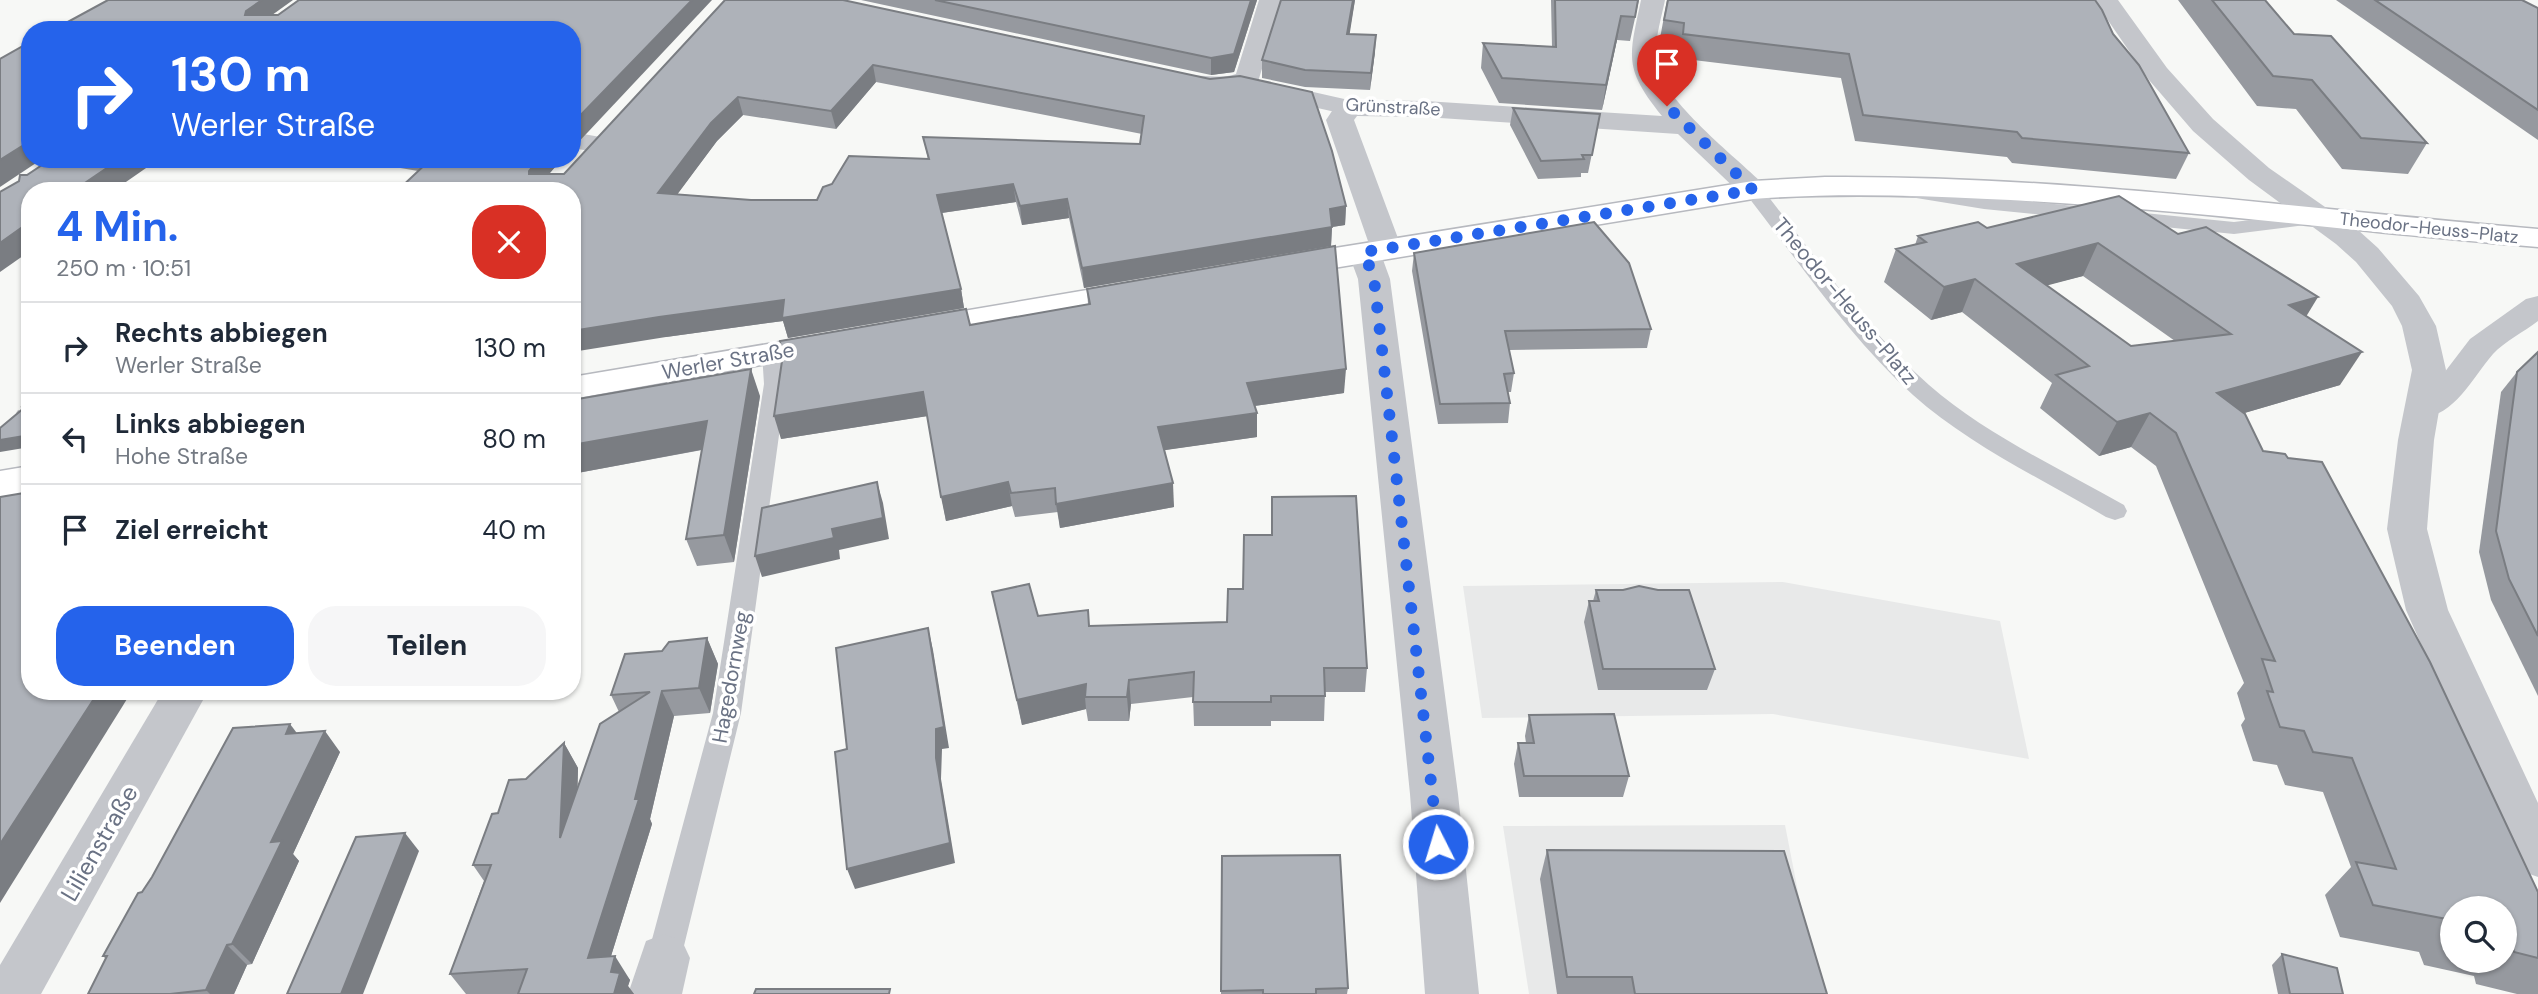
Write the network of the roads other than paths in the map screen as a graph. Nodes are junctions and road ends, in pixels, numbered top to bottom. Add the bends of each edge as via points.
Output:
1 (1271, 0) edge
2 (1653, 0) edge
3 (2106, 0) edge
4 (1170, 77) edge
5 (1238, 83) junction
6 (1353, 108) junction
7 (615, 123) edge
8 (1688, 126) junction
9 (582, 149) edge
10 (1753, 190) junction
11 (2319, 217) junction
12 (2538, 238) edge
13 (1375, 250) junction
14 (1258, 270) edge
15 (1165, 286) edge
16 (2538, 306) edge
17 (773, 354) junction
18 (581, 386) edge
19 (2423, 408) junction
20 (21, 480) edge
21 (0, 484) edge
22 (2115, 511) dead end
23 (181, 700) edge
24 (2538, 856) edge
25 (660, 976) edge
26 (12, 994) edge
27 (1452, 994) edge

1 - 5 street via 1248,79
2 - 8 street via 1644,65 1651,85
3 - 11 street via 2158,74 2203,125 2259,174
4 - 5 street, Grünstraße via 1211,86
5 - 6 street, Grünstraße
6 - 8 street, Grünstraße
6 - 13 street via 1340,120
7 - 9 street
8 - 10 street
10 - 11 main road, Theodor-Heuss-Platz via 1873,186 2078,194
10 - 13 main road
10 - 22 lane, Theodor-Heuss-Platz via 1863,329 1923,393 1979,432
11 - 12 main road, Theodor-Heuss-Platz
11 - 19 street, Theodor-Heuss-Platz via 2367,255 2407,303 2427,355
13 - 14 main road
13 - 27 street via 1374,279 1434,794
15 - 17 main road, Werler Straße
16 - 19 street via 2482,346 2456,381
17 - 18 main road, Werler Straße
17 - 25 lane, Hagedornweg via 775,384 727,713
19 - 24 street, Theodor-Heuss-Platz via 2407,529 2427,610
20 - 21 main road
23 - 26 street, Lilienstraße

